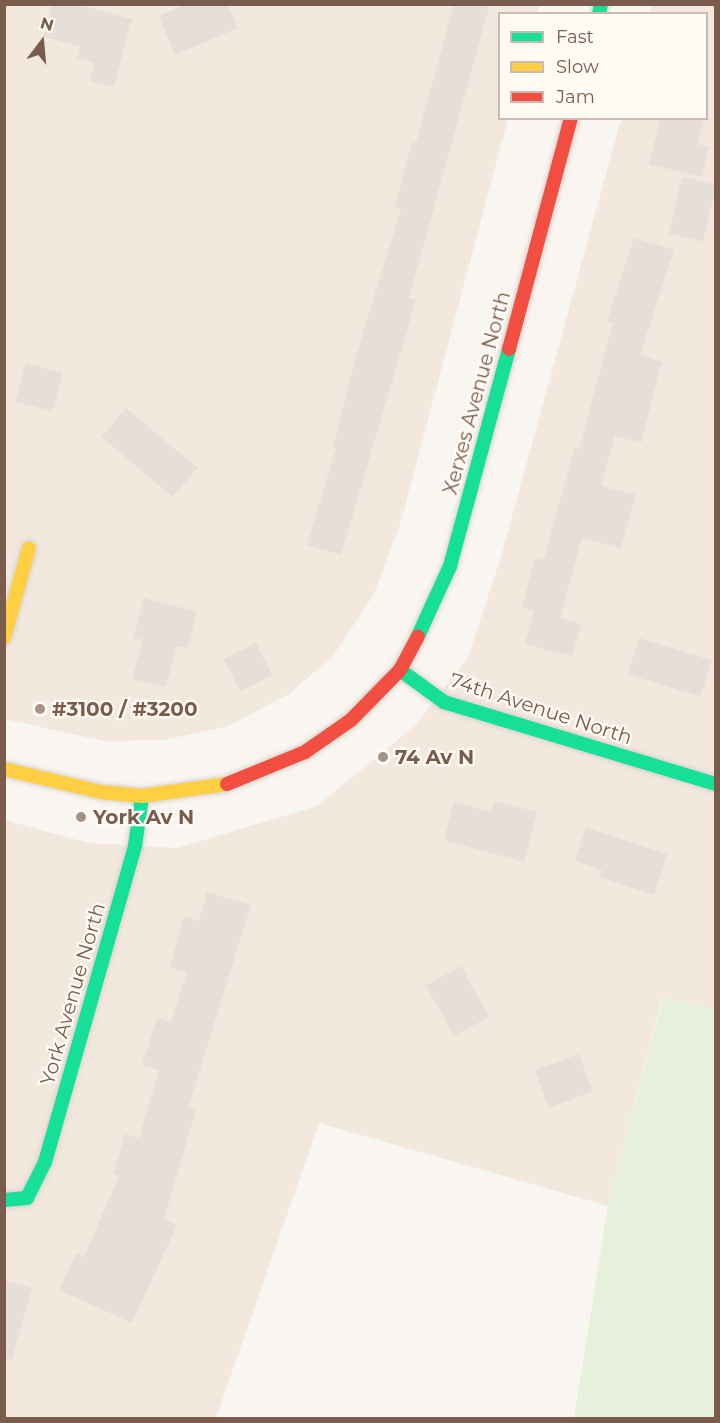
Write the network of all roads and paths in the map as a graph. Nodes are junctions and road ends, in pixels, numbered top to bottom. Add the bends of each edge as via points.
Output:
1 (569, 120) edge
2 (29, 548) dead end
3 (4, 639) edge
4 (400, 670) junction
5 (4, 769) edge
6 (716, 784) edge
7 (142, 796) junction
8 (4, 1200) edge

1 - 4 street, Xerxes Avenue North via 453,557 433,608
2 - 3 street
4 - 6 street, 74th Avenue North via 444,702
4 - 7 street via 351,720 276,767 207,790
5 - 7 street via 66,786
7 - 8 street, York Avenue North via 135,846 45,1162 27,1198

